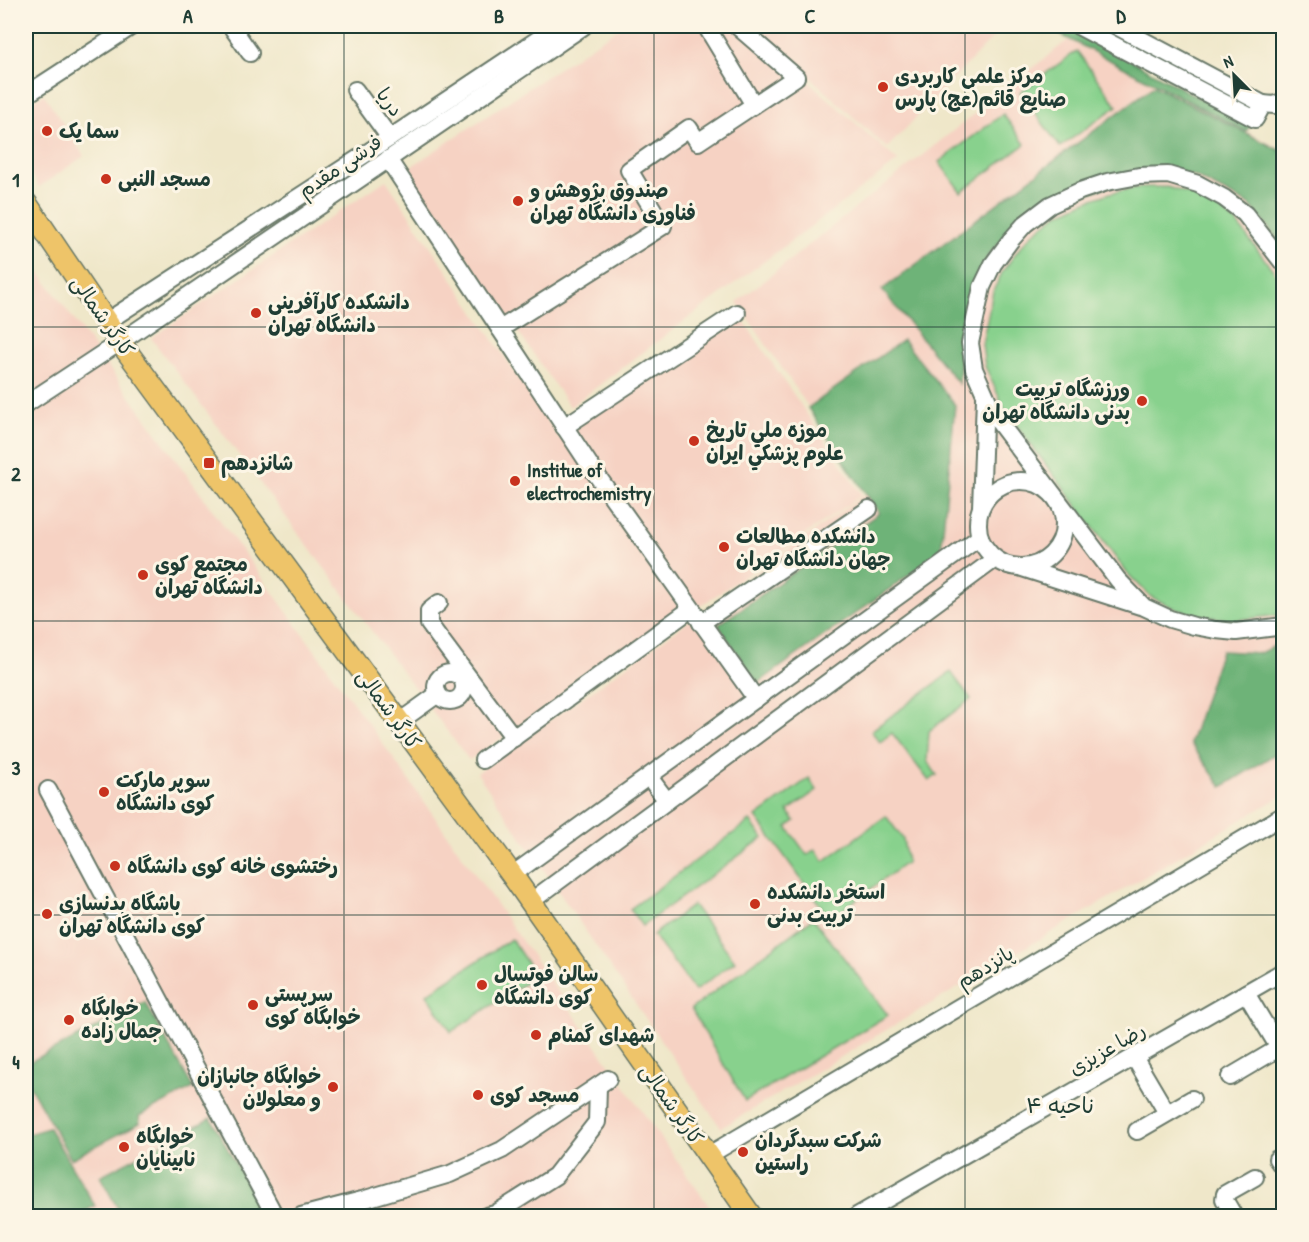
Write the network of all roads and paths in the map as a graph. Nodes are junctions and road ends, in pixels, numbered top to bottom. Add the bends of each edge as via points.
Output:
1 (132, 26) edge
2 (231, 26) edge
3 (558, 26) edge
4 (584, 26) edge
5 (706, 26) edge
6 (737, 26) edge
7 (1078, 26) edge
8 (1116, 26) edge
9 (1096, 30) edge
10 (250, 53) dead end
11 (356, 90) dead end
12 (26, 95) edge
13 (1284, 101) edge
14 (1263, 104) junction
15 (754, 105) junction
16 (390, 138) junction
17 (388, 159) junction
18 (26, 203) edge
19 (1284, 264) edge
20 (737, 313) dead end
21 (106, 322) junction
22 (500, 329) junction
23 (120, 342) junction
24 (985, 397) junction
25 (26, 404) edge
26 (564, 427) junction
27 (1054, 496) junction
28 (869, 508) dead end
29 (981, 509) junction
30 (980, 537) junction
31 (995, 559) junction
32 (1021, 567) junction
33 (439, 603) dead end
34 (1144, 607) junction
35 (691, 609) junction
36 (701, 623) junction
37 (1284, 626) edge
38 (464, 676) junction
39 (789, 676) junction
40 (756, 699) junction
41 (805, 700) junction
42 (399, 722) junction
43 (514, 738) junction
44 (483, 760) dead end
45 (649, 777) junction
46 (48, 790) dead end
47 (667, 801) junction
48 (1284, 815) edge
49 (512, 875) junction
50 (530, 902) junction
51 (1284, 971) edge
52 (1246, 993) junction
53 (1281, 1047) edge
54 (1134, 1057) junction
55 (1230, 1077) dead end
56 (1192, 1099) dead end
57 (1167, 1113) junction
58 (1137, 1131) dead end
59 (709, 1155) junction
60 (1255, 1177) dead end
61 (275, 1216) edge
62 (301, 1216) edge
63 (486, 1216) edge
64 (751, 1216) edge
65 (857, 1216) edge
66 (1234, 1216) edge

1 - 12 street
2 - 10 street
3 - 16 street, فرشی مقدم
4 - 17 street, فرشی مقدم
5 - 15 street
6 - 15 street via 796,77
7 - 9 street
8 - 14 street
9 - 14 street via 1255,118
11 - 16 street, دریا
13 - 14 street
15 - 22 street via 698,142 689,128 629,170 663,226
16 - 21 street, فرشی مقدم
17 - 22 street
17 - 23 street, فرشی مقدم
18 - 21 main road, کارگر شمالی
19 - 24 street via 1245,214 1198,184 1168,175 1139,176 1080,191 1050,205 1025,224 993,264 982,287 970,343 974,369
20 - 26 street
21 - 23 main road, کارگر شمالی
22 - 26 street
23 - 25 street, فرشی مقدم
23 - 42 main road, کارگر شمالی
24 - 27 street via 995,417
24 - 29 street
26 - 35 street
27 - 29 street via 1029,482 1014,482 988,496
27 - 32 street via 1062,509 1062,537 1047,559
27 - 34 street via 1118,580
28 - 36 street
29 - 30 street
30 - 31 street
30 - 39 street
31 - 32 street
31 - 41 street
32 - 34 street
33 - 38 street via 429,611 429,624
34 - 37 street via 1170,619 1216,630 1236,632
35 - 36 street
35 - 43 street
36 - 40 street
38 - 42 street via 464,691 458,699 445,700 438,694
38 - 43 street
39 - 40 street
39 - 41 street
40 - 45 street
41 - 47 street
42 - 49 main road, کارگر شمالی
43 - 44 street
45 - 47 street
45 - 49 street
46 - 61 street
47 - 50 street
48 - 59 street, پانزدهم
49 - 50 main road, کارگر شمالی
50 - 59 main road, کارگر شمالی
51 - 52 street, رضا عزیزی
52 - 53 street
52 - 54 street, رضا عزیزی
53 - 55 street
54 - 57 street
54 - 65 street, رضا عزیزی
56 - 57 street
57 - 58 street
59 - 64 main road, کارگر شمالی
60 - 66 street via 1225,1194
62 - 63 street via 450,1174 502,1150 603,1082 597,1122 555,1176

